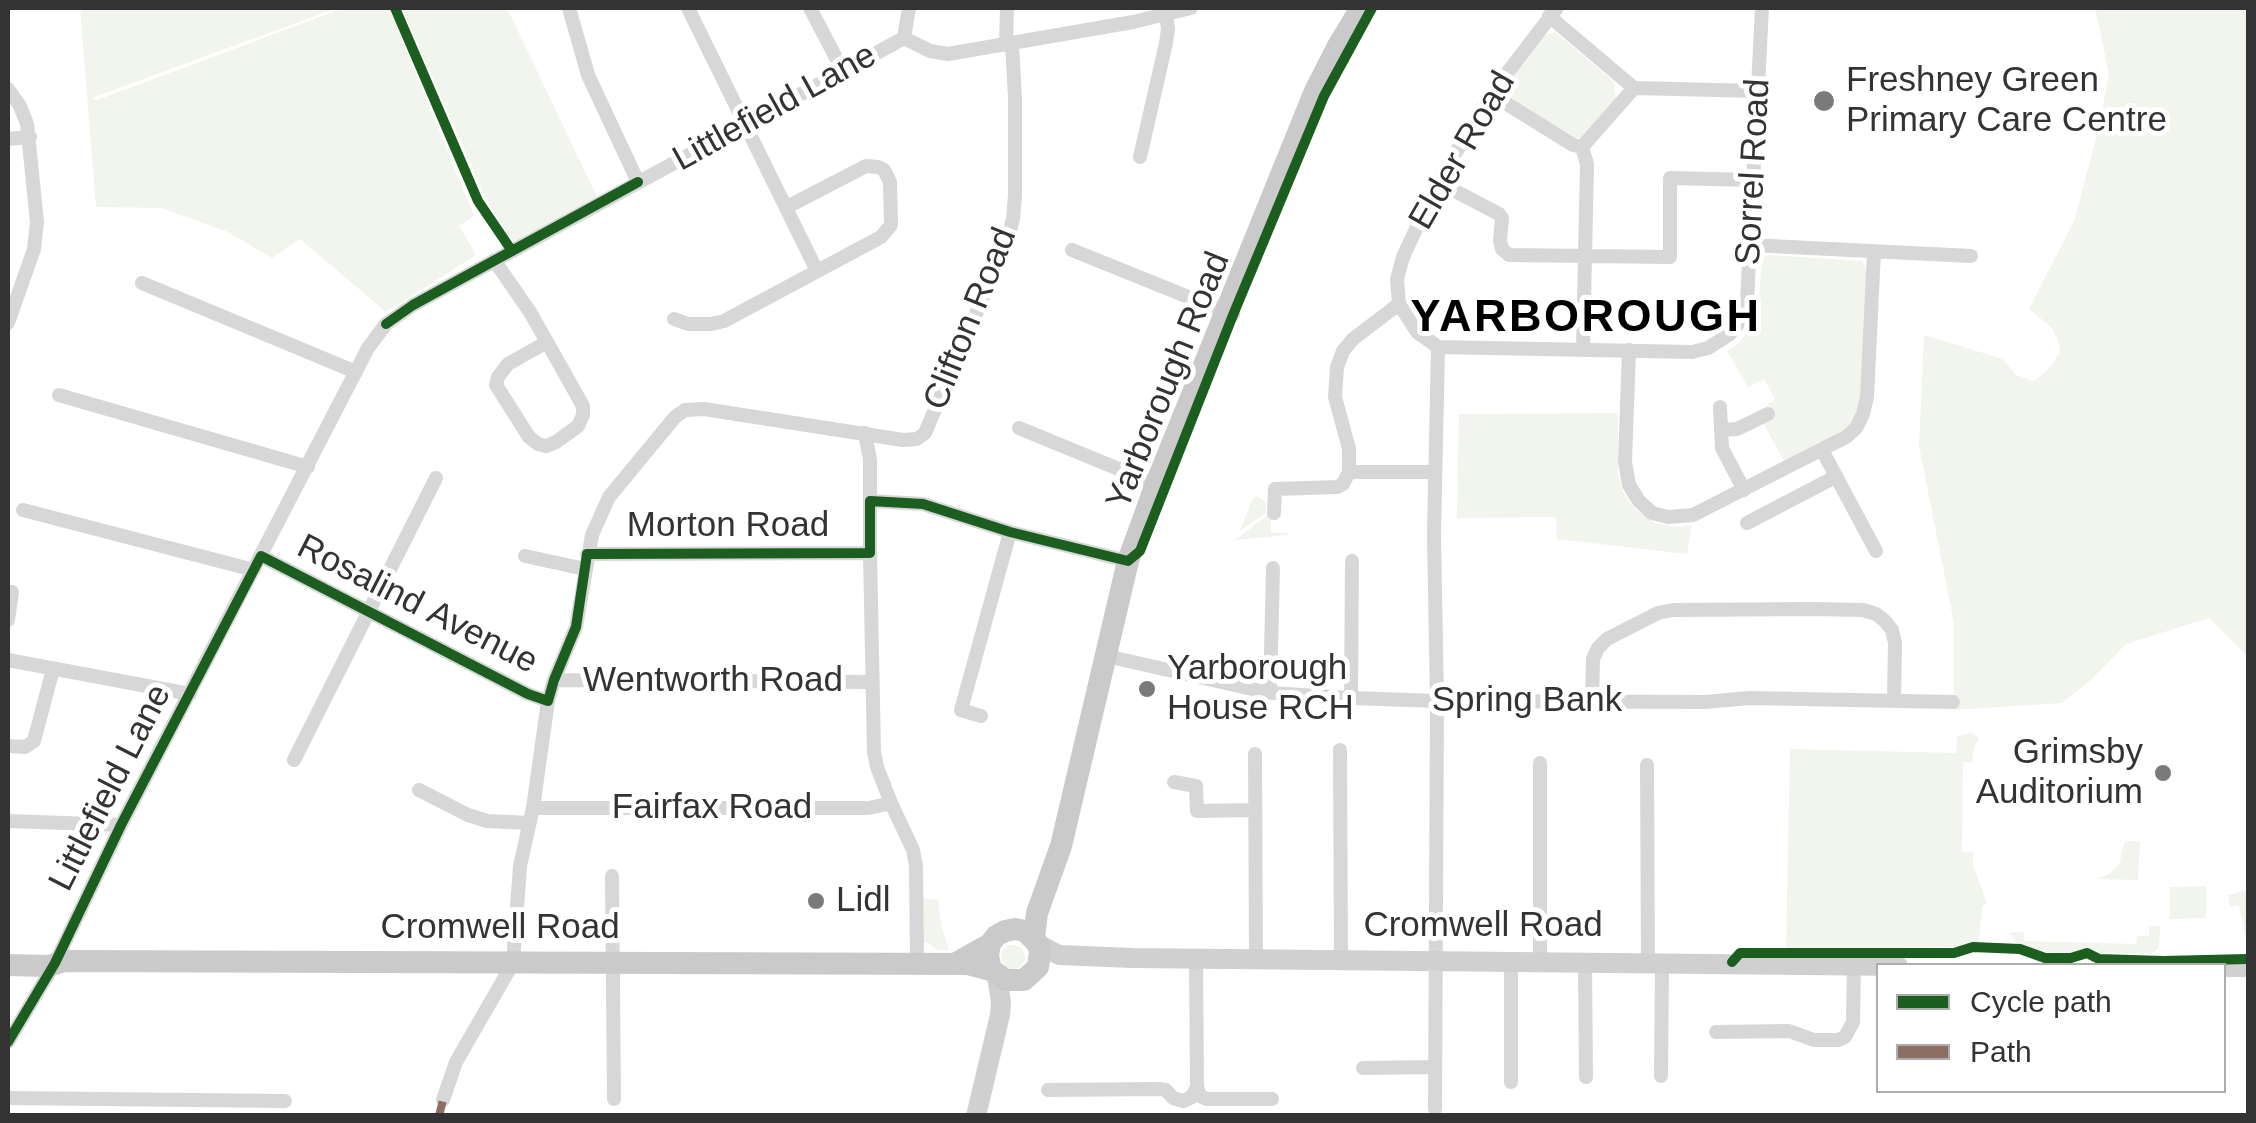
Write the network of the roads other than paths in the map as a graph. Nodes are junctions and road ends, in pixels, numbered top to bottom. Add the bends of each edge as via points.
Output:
1 (568, 8) edge
2 (688, 8) edge
3 (810, 8) edge
4 (909, 8) edge
5 (1007, 8) edge
6 (1190, 8) edge
7 (1361, 8) edge
8 (1760, 8) edge
9 (1553, 12) edge
10 (1166, 14) junction
11 (904, 38) junction
12 (1009, 44) junction
13 (842, 71) junction
14 (1634, 88) junction
15 (8, 89) edge
16 (1758, 91) junction
17 (1492, 94) junction
18 (746, 124) junction
19 (30, 137) junction
20 (8, 139) edge
21 (1582, 147) junction
22 (1140, 157) dead end
23 (1753, 180) junction
24 (638, 182) junction
25 (1438, 182) junction
26 (787, 207) junction
27 (1750, 245) junction
28 (1072, 250) dead end
29 (1874, 252) junction
30 (1585, 256) junction
31 (1971, 256) dead end
32 (494, 260) junction
33 (817, 271) junction
34 (142, 284) dead end
35 (12, 299) edge
36 (1399, 304) junction
37 (1229, 314) junction
38 (674, 318) dead end
39 (8, 322) edge
40 (547, 342) junction
41 (1438, 347) junction
42 (1583, 349) junction
43 (1629, 350) junction
44 (356, 372) junction
45 (59, 395) dead end
46 (1720, 407) dead end
47 (1768, 414) dead end
48 (1018, 428) dead end
49 (1721, 430) junction
50 (865, 433) junction
51 (1822, 450) junction
52 (308, 467) junction
53 (1348, 472) junction
54 (1435, 472) junction
55 (1835, 477) junction
56 (436, 478) dead end
57 (1160, 486) junction
58 (1744, 490) junction
59 (870, 501) junction
60 (23, 510) dead end
61 (1274, 512) dead end
62 (1746, 524) dead end
63 (1010, 532) junction
64 (1876, 551) dead end
65 (870, 554) junction
66 (525, 556) dead end
67 (1352, 560) dead end
68 (586, 561) junction
69 (1128, 562) junction
70 (258, 563) junction
71 (1272, 568) dead end
72 (12, 592) dead end
73 (368, 611) junction
74 (8, 620) edge
75 (1106, 656) junction
76 (8, 660) edge
77 (53, 669) junction
78 (554, 680) junction
79 (872, 682) junction
80 (1270, 693) junction
81 (190, 694) junction
82 (1351, 698) junction
83 (1592, 700) junction
84 (548, 701) junction
85 (1437, 701) junction
86 (1894, 701) junction
87 (1952, 702) dead end
88 (981, 716) dead end
89 (8, 746) edge
90 (1340, 750) dead end
91 (1255, 754) dead end
92 (294, 760) dead end
93 (1540, 763) dead end
94 (1648, 764) dead end
95 (1174, 782) dead end
96 (419, 790) dead end
97 (891, 803) junction
98 (1254, 810) junction
99 (531, 816) junction
100 (8, 821) edge
101 (121, 825) junction
102 (612, 876) dead end
103 (1040, 906) junction
104 (998, 938) junction
105 (1034, 957) junction
106 (1256, 959) junction
107 (1196, 960) junction
108 (1342, 960) junction
109 (1436, 962) junction
110 (1512, 962) junction
111 (1540, 962) junction
112 (1585, 962) junction
113 (1655, 962) junction
114 (55, 964) junction
115 (512, 964) junction
116 (613, 964) junction
117 (916, 964) junction
118 (1854, 964) junction
119 (8, 965) edge
120 (1876, 965) edge
121 (945, 966) junction
122 (994, 973) junction
123 (997, 1028) junction
124 (1716, 1032) dead end
125 (8, 1042) edge
126 (1434, 1067) junction
127 (1363, 1068) dead end
128 (1661, 1076) dead end
129 (1586, 1077) dead end
130 (1511, 1082) dead end
131 (1197, 1088) junction
132 (1048, 1090) dead end
133 (8, 1098) edge
134 (614, 1099) dead end
135 (1272, 1099) dead end
136 (443, 1100) dead end
137 (285, 1101) dead end
138 (1435, 1108) dead end
139 (976, 1116) edge

1 - 24 street via 588,76
2 - 18 street
3 - 13 street
4 - 11 street, Littlefield Lane
5 - 12 street, Clifton Road
6 - 10 street
7 - 37 main road, Yarborough Road via 1315,91
8 - 16 street, Sorrel Road
9 - 14 street
9 - 17 street, Elder Road
10 - 12 street
10 - 22 street via 1166,43
11 - 12 street via 939,54
11 - 13 street, Littlefield Lane
12 - 50 street, Clifton Road via 1016,195 1006,241 927,430 914,440
13 - 18 street, Littlefield Lane
14 - 16 street
14 - 21 street
15 - 19 street
16 - 23 street, Sorrel Road
17 - 21 street
17 - 25 street, Elder Road
18 - 24 street, Littlefield Lane
18 - 26 street
19 - 20 street
19 - 35 street via 36,236
21 - 30 street
23 - 27 street, Sorrel Road
23 - 30 street via 1670,178 1670,257
24 - 32 street, Littlefield Lane
25 - 30 street via 1499,214 1502,250 1509,255
25 - 36 street, Elder Road via 1399,268
26 - 33 street
26 - 33 street via 866,166 888,175 887,232
27 - 29 street
27 - 43 street, Sorrel Road via 1747,301 1730,334 1692,352
28 - 37 street
29 - 31 street
29 - 51 street via 1864,414 1846,438
30 - 42 street
32 - 40 street
32 - 44 street, Littlefield Lane via 398,314
33 - 38 street via 724,321 688,324
34 - 44 street
35 - 39 street
36 - 41 street via 1416,332
36 - 53 street via 1353,339 1338,367 1335,397
37 - 57 main road, Yarborough Road
40 - 40 street via 583,415 578,426 546,446 529,437 496,385 508,364
41 - 42 street, Sorrel Road
41 - 54 street
42 - 43 street, Sorrel Road
43 - 58 street via 1626,462 1638,501 1660,516 1685,517
44 - 52 street, Littlefield Lane
45 - 52 street
46 - 49 street
47 - 49 street
48 - 57 street
49 - 58 street via 1722,448
50 - 59 street
50 - 68 street via 685,410 608,496
51 - 55 street
51 - 58 street
52 - 70 street, Littlefield Lane
53 - 54 street
53 - 61 street via 1338,487 1275,488
54 - 85 street
55 - 62 street
55 - 64 street
56 - 73 street
57 - 69 main road, Yarborough Road
59 - 63 street via 924,504
59 - 65 street
60 - 70 street, Rosalind Avenue
63 - 69 street
63 - 88 street via 962,710
65 - 68 street, Morton Road
65 - 79 street
66 - 68 street, Morton Road
67 - 82 street
68 - 78 street via 576,627
69 - 75 main road, Yarborough Road
70 - 73 street, Rosalind Avenue
70 - 81 street, Littlefield Lane
71 - 80 street
72 - 74 street
73 - 84 street, Rosalind Avenue
73 - 92 street
75 - 80 street, Spring Bank
75 - 103 main road, Yarborough Road via 1062,846
76 - 77 street
77 - 81 street
77 - 89 street via 34,741
78 - 79 street, Wentworth Road
78 - 84 street
79 - 97 street via 874,752
80 - 82 street, Spring Bank
81 - 101 street, Littlefield Lane
82 - 85 street, Spring Bank
83 - 85 street, Spring Bank
83 - 86 street, Spring Bank
83 - 86 street via 1593,660 1602,642 1658,613 1863,610 1892,630
84 - 99 street
85 - 109 street
86 - 87 street, Spring Bank
90 - 108 street
91 - 98 street
93 - 111 street
94 - 113 street
95 - 98 street via 1196,786 1197,811
96 - 99 street, Fairfax Road via 487,821
97 - 99 street, Fairfax Road
97 - 117 street via 916,866
98 - 106 street
99 - 115 street
100 - 101 street
101 - 114 street, Littlefield Lane
102 - 116 street
103 - 104 main road
103 - 105 main road, Yarborough Road
104 - 105 main road via 1015,929 1026,932
104 - 121 main road, Cromwell Road
104 - 122 main road via 988,956
105 - 107 street, Cromwell Road via 1052,952
105 - 122 main road via 1015,982
105 - 123 street
106 - 107 street, Cromwell Road
106 - 108 street, Cromwell Road
107 - 131 street
108 - 109 street, Cromwell Road
109 - 110 street, Cromwell Road
109 - 126 street
110 - 111 street, Cromwell Road
110 - 130 street
111 - 112 street, Cromwell Road
112 - 113 street, Cromwell Road
112 - 129 street
113 - 118 street, Cromwell Road
113 - 128 street
114 - 115 main road, Cromwell Road
114 - 119 main road, Cromwell Road
114 - 125 street, Littlefield Lane
115 - 116 main road, Cromwell Road
115 - 136 street via 456,1062
116 - 117 main road, Cromwell Road
116 - 134 street
117 - 121 main road, Cromwell Road
118 - 120 street, Cromwell Road
118 - 124 street via 1853,1022 1838,1040 1788,1031
121 - 122 main road, Cromwell Road via 968,964
122 - 123 street via 1001,1002
123 - 139 street
126 - 127 street
126 - 138 street
131 - 132 street via 1183,1101 1160,1089
131 - 135 street via 1207,1099
133 - 137 street

